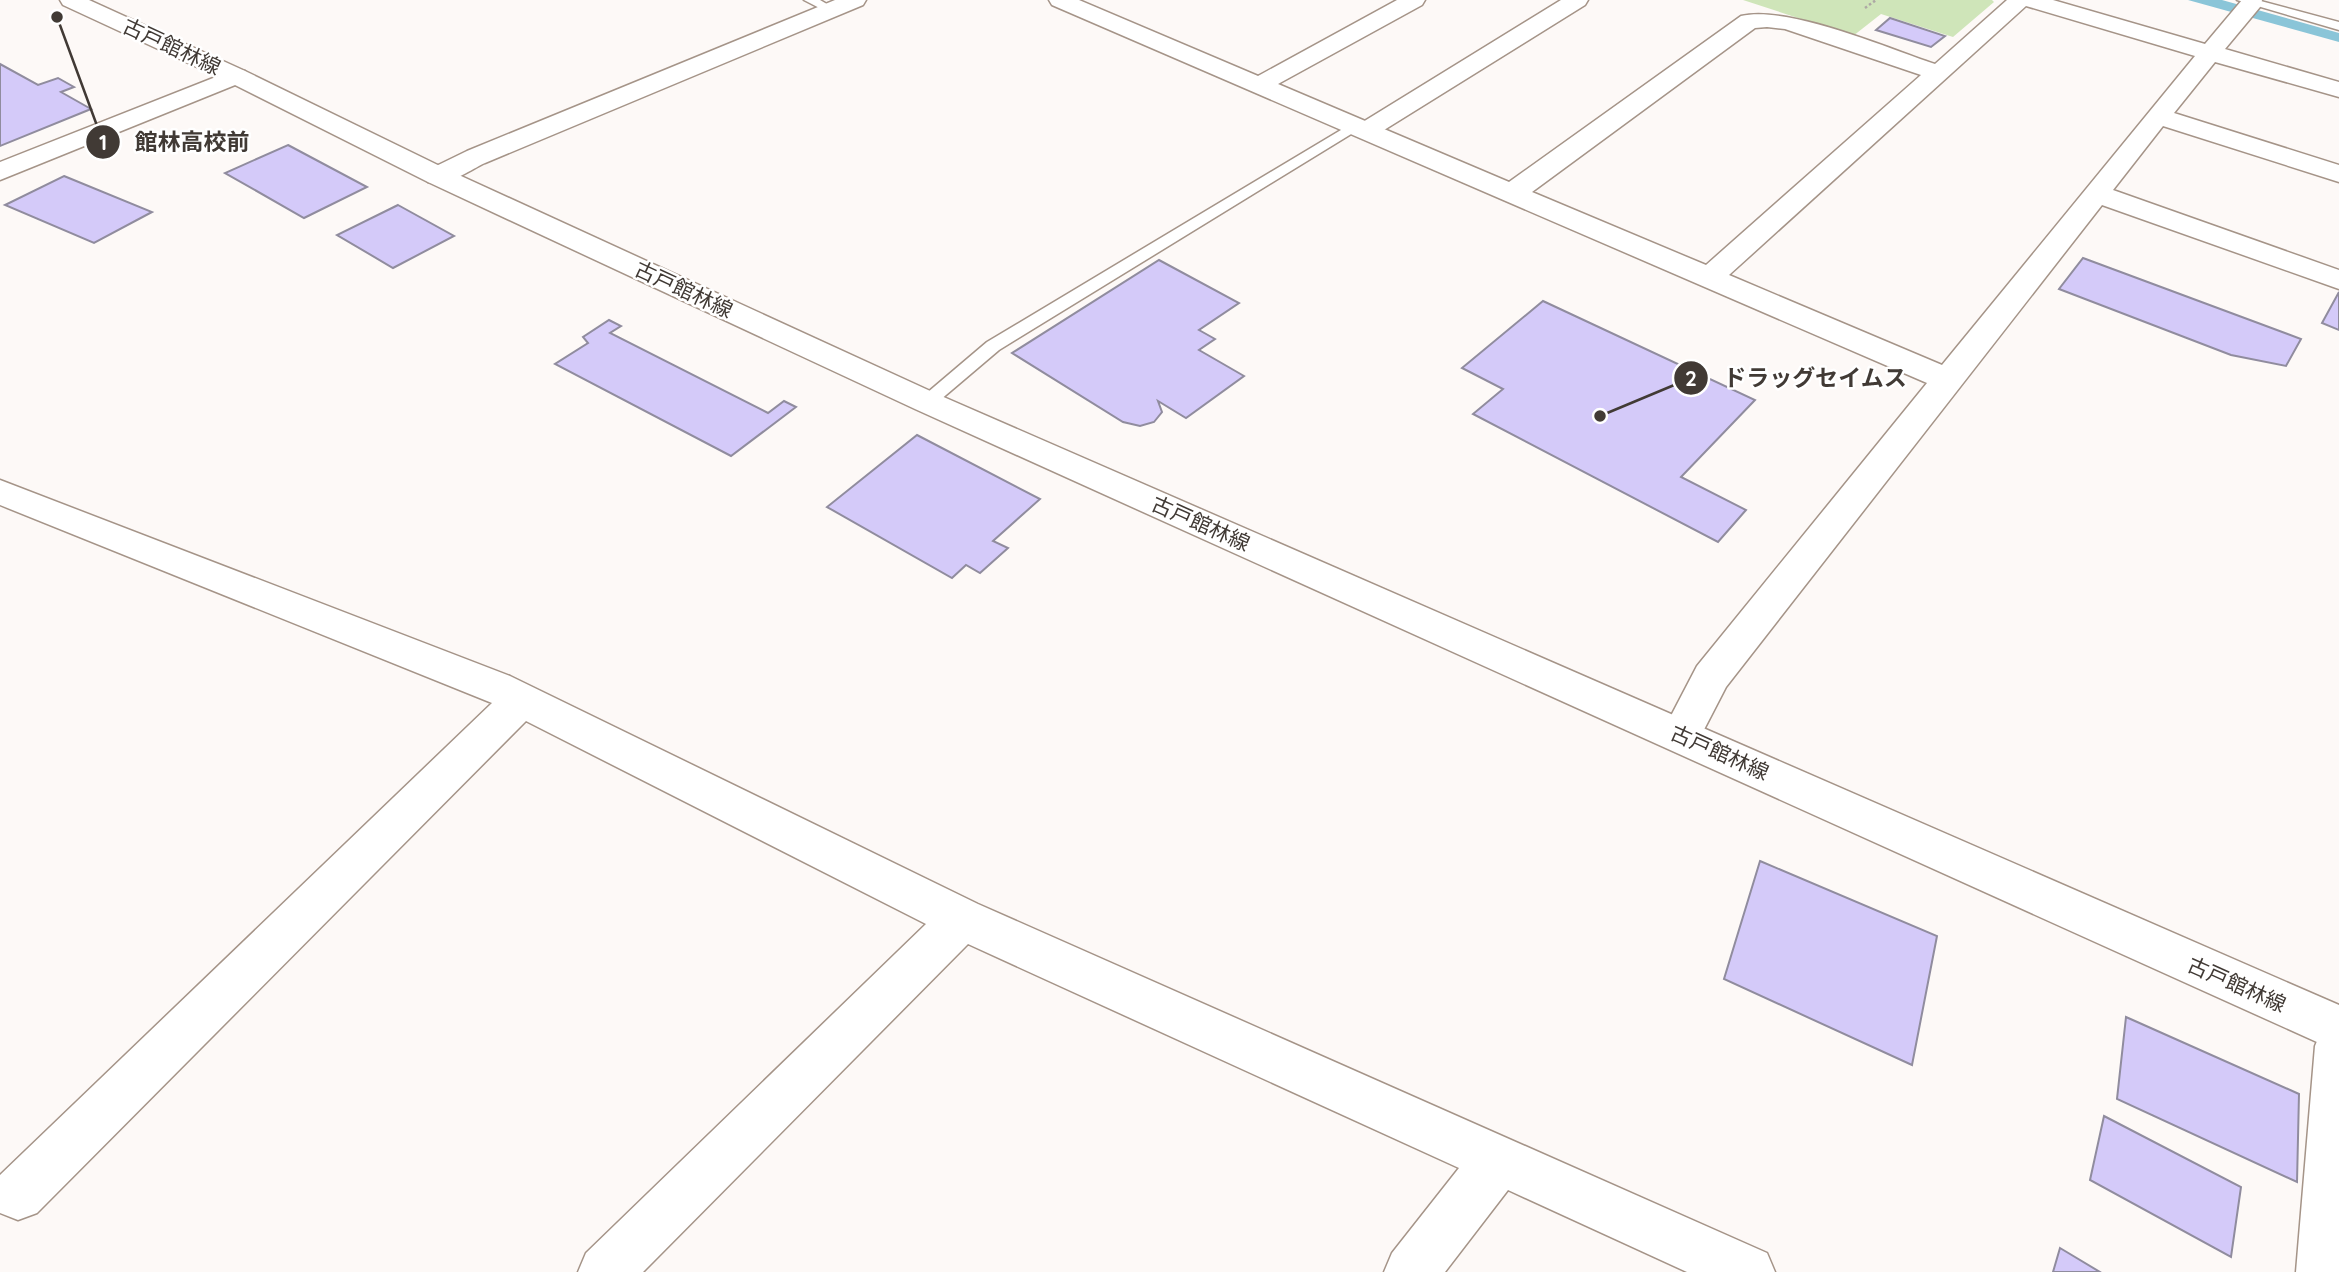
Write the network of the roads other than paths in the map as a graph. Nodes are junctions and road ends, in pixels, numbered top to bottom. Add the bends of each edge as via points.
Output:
1 (71, 0) edge
2 (855, 0) edge
3 (1060, 0) edge
4 (1414, 0) edge
5 (1577, 0) edge
6 (2020, 0) edge
7 (2029, 0) edge
8 (820, 5) edge
9 (2248, 5) edge
10 (2339, 26) edge
11 (2211, 53) junction
12 (1936, 72) junction
13 (236, 76) junction
14 (1261, 84) junction
15 (2339, 90) edge
16 (2158, 116) junction
17 (1361, 127) junction
18 (0, 172) edge
19 (2339, 174) edge
20 (438, 176) junction
21 (1512, 193) junction
22 (2097, 194) junction
23 (1710, 277) junction
24 (2339, 280) edge
25 (1948, 380) junction
26 (927, 402) junction
27 (0, 492) edge
28 (521, 700) junction
29 (1681, 735) junction
30 (962, 919) junction
31 (2339, 1029) edge
32 (2339, 1046) edge
33 (1498, 1161) junction
34 (18, 1194) dead end
35 (605, 1272) edge
36 (1411, 1272) edge
37 (1748, 1272) edge
38 (2323, 1272) edge

1 - 13 street, 古戸館林線
2 - 8 street
3 - 14 street via 1112,11
4 - 14 street
5 - 17 street
6 - 12 street
7 - 11 street
8 - 20 street
9 - 10 lane
9 - 11 street
11 - 15 street
11 - 16 street
12 - 21 street via 1789,23 1749,22
12 - 23 street
13 - 18 street
13 - 20 street, 古戸館林線
14 - 17 street
16 - 19 street
16 - 22 street
17 - 21 street
17 - 26 lane via 993,346
20 - 26 street, 古戸館林線
21 - 23 street
22 - 24 street
22 - 25 street
23 - 25 street
25 - 29 street via 1711,677
26 - 29 street, 古戸館林線
27 - 28 street
28 - 30 street
28 - 34 street
29 - 31 street, 古戸館林線
30 - 33 street
30 - 35 street
32 - 38 street
33 - 36 street
33 - 37 street

